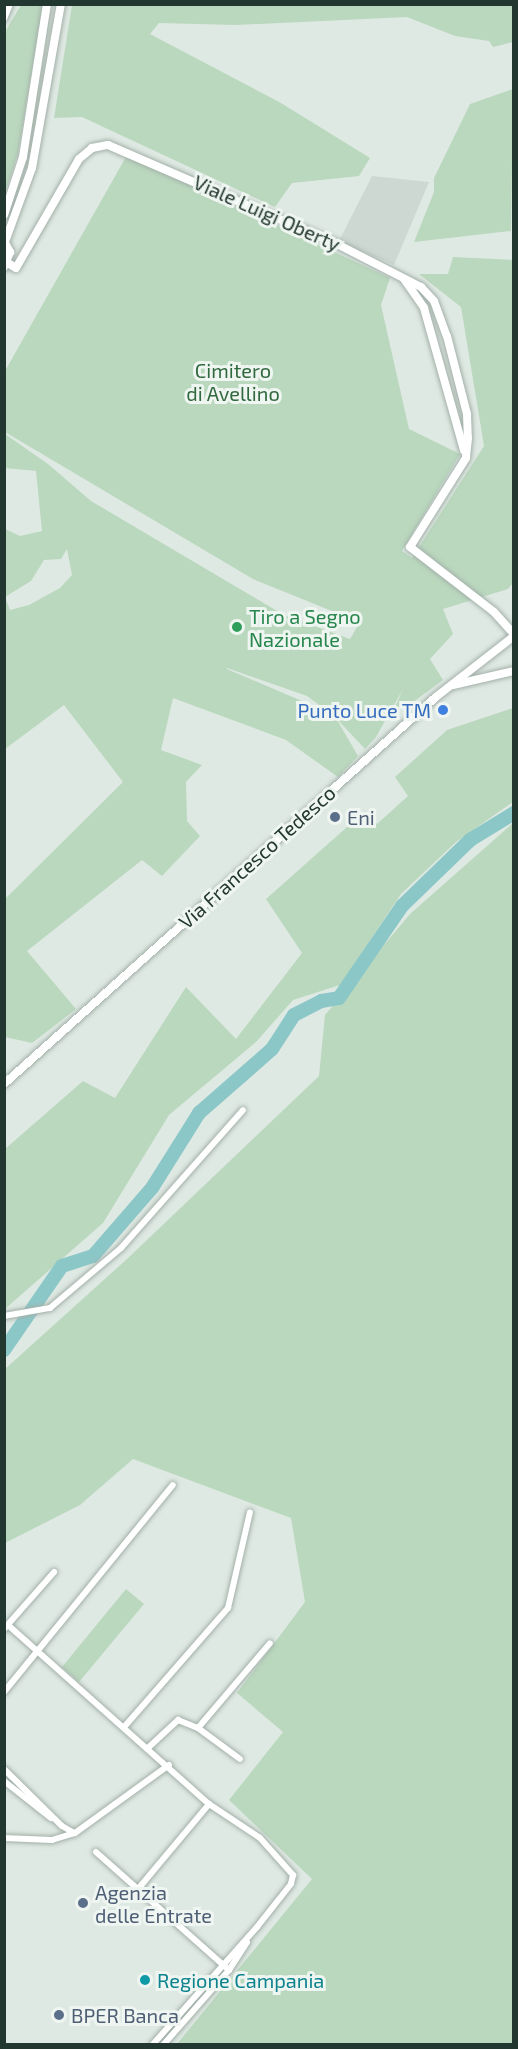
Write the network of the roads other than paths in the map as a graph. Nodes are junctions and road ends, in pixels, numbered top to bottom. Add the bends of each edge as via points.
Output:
1 (10, 4) edge
2 (47, 4) edge
3 (61, 4) edge
4 (4, 19) edge
5 (4, 215) edge
6 (5, 242) edge
7 (6, 265) edge
8 (402, 276) junction
9 (466, 458) junction
10 (513, 635) edge
11 (513, 671) edge
12 (451, 685) junction
13 (4, 1084) edge
14 (243, 1110) dead end
15 (4, 1316) edge
16 (173, 1485) dead end
17 (250, 1512) dead end
18 (54, 1572) dead end
19 (6, 1627) edge
20 (270, 1643) dead end
21 (39, 1651) junction
22 (4, 1692) edge
23 (125, 1726) junction
24 (198, 1728) junction
25 (149, 1747) junction
26 (240, 1759) dead end
27 (169, 1765) junction
28 (4, 1769) edge
29 (4, 1781) edge
30 (209, 1804) junction
31 (62, 1826) junction
32 (75, 1833) junction
33 (4, 1838) edge
34 (96, 1852) dead end
35 (138, 1889) junction
36 (257, 1927) junction
37 (222, 1965) junction
38 (229, 1970) junction
39 (153, 2044) edge
40 (164, 2044) edge

1 - 4 street
2 - 5 main road via 23,157
3 - 6 main road via 32,168
6 - 7 main road via 10,252
7 - 8 street, Viale Luigi Oberty via 16,268 79,159 92,148 108,145 185,176
8 - 9 street via 424,308
8 - 9 street via 429,293 447,336 467,414
9 - 10 street via 410,547 494,612
10 - 12 street, Via Francesco Tedesco
11 - 12 street
12 - 13 street, Via Francesco Tedesco
14 - 15 street via 152,1218 50,1308
16 - 21 street
17 - 23 street via 228,1608
18 - 19 street
19 - 21 street
20 - 24 street
21 - 22 street
21 - 23 street
23 - 25 street
24 - 25 street via 178,1720
24 - 26 street
25 - 27 street
27 - 30 street
27 - 32 street
28 - 31 street
29 - 31 street
30 - 35 street
30 - 36 street via 260,1838 293,1875 291,1884
31 - 32 street
32 - 33 street via 52,1840
34 - 35 street
35 - 37 street
36 - 37 street
36 - 38 street
37 - 38 street
37 - 39 street
38 - 40 street

